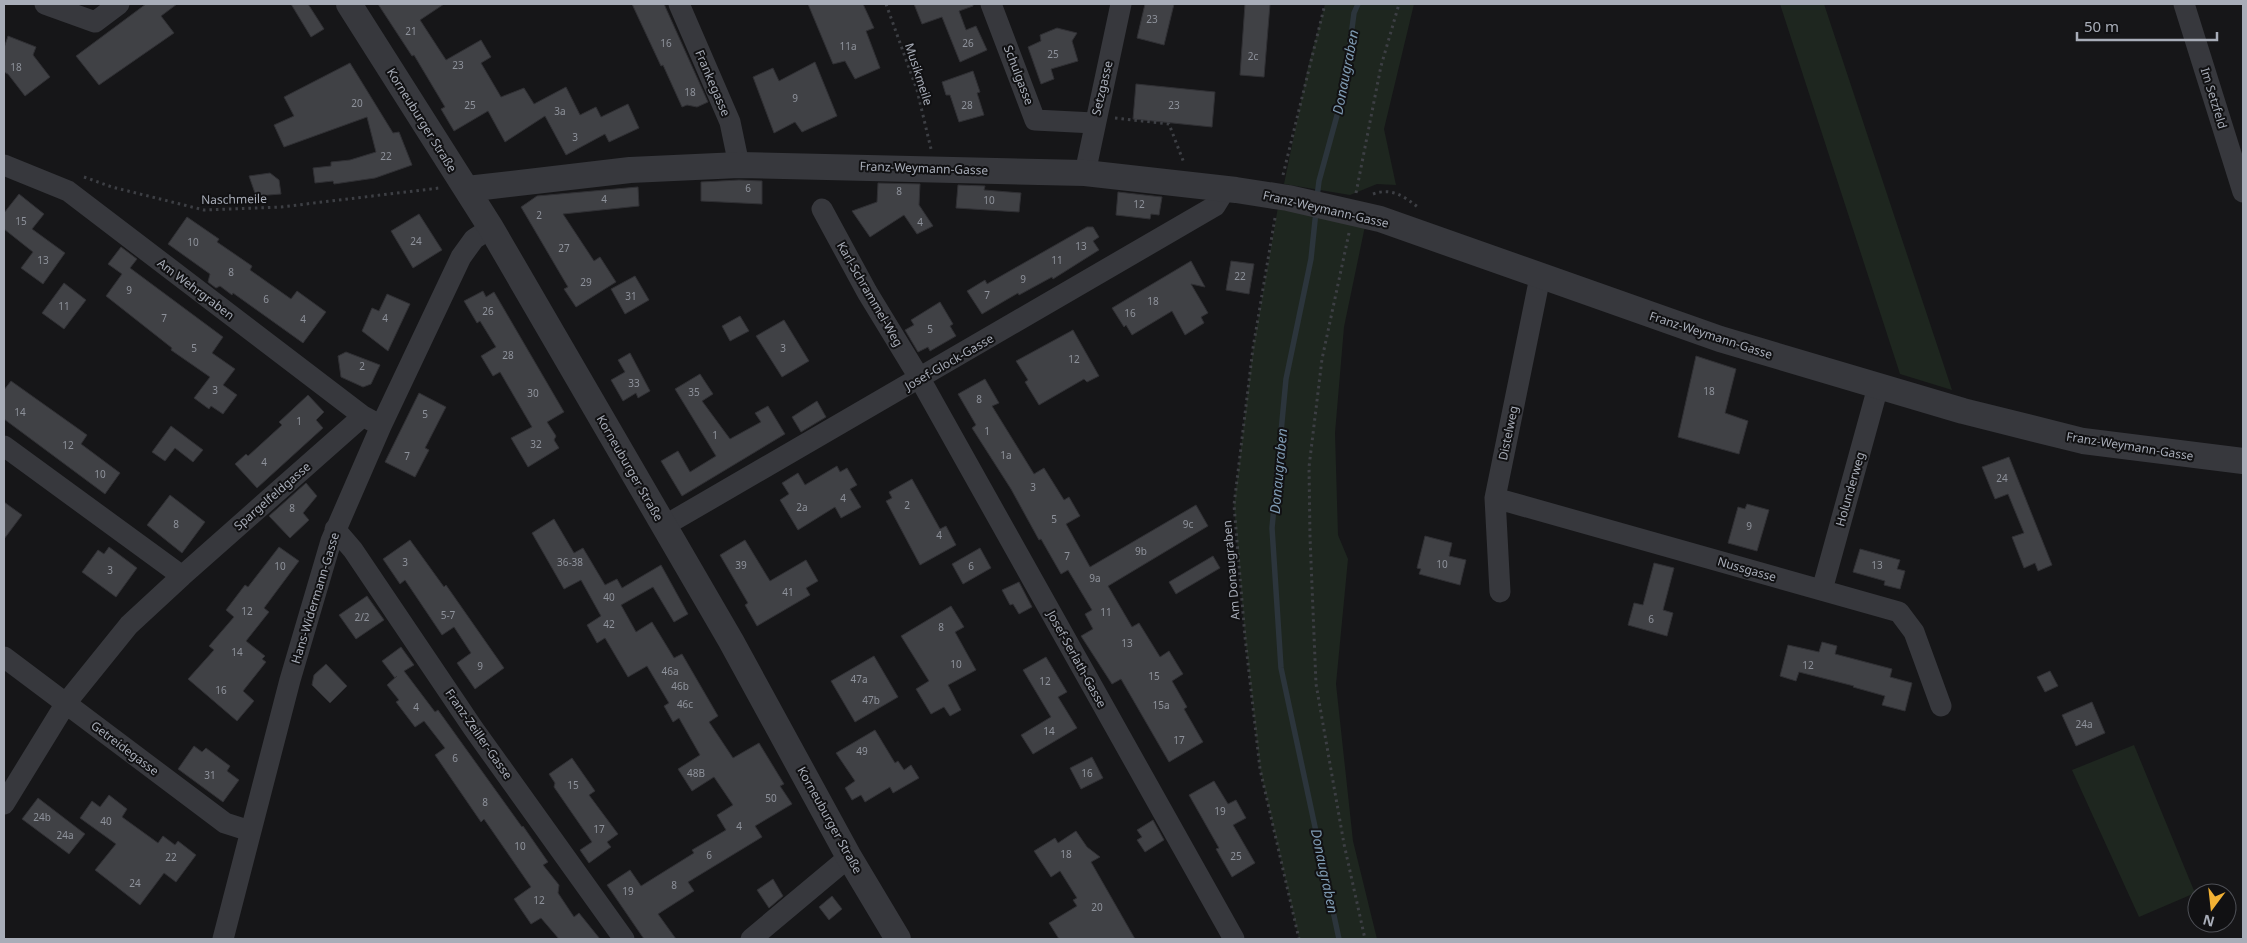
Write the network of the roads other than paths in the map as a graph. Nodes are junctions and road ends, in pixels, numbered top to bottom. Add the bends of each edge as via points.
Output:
1 (45, 4) edge
2 (120, 4) edge
3 (349, 4) edge
4 (679, 4) edge
5 (991, 4) edge
6 (1121, 4) edge
7 (2184, 4) edge
8 (1100, 120) junction
9 (4, 165) edge
10 (739, 165) junction
11 (1085, 173) junction
12 (455, 188) junction
13 (1226, 188) junction
14 (2243, 192) edge
15 (822, 209) dead end
16 (491, 228) junction
17 (1540, 277) junction
18 (920, 379) junction
19 (1878, 387) junction
20 (372, 421) junction
21 (4, 446) edge
22 (2243, 461) edge
23 (1495, 498) junction
24 (664, 526) junction
25 (335, 530) junction
26 (182, 576) junction
27 (1822, 590) junction
28 (1500, 592) dead end
29 (4, 657) edge
30 (66, 703) junction
31 (1941, 706) dead end
32 (4, 804) edge
33 (250, 832) junction
34 (849, 857) junction
35 (222, 939) edge
36 (624, 939) edge
37 (751, 939) edge
38 (898, 939) edge
39 (1234, 939) edge

1 - 2 street via 95,22
3 - 12 street, Korneuburger Straße
4 - 10 street, Frankegasse via 730,122
5 - 8 street, Schulgasse via 1036,120
6 - 8 street, Setzgasse
7 - 14 street, Im Setzfeld
8 - 11 street, Setzgasse
9 - 20 street, Am Wehrgraben via 68,191
10 - 11 street, Franz-Weymann-Gasse
10 - 12 street, Franz-Weymann-Gasse via 630,170
11 - 13 street, Franz-Weymann-Gasse
12 - 16 street, Korneuburger Straße
13 - 17 street, Franz-Weymann-Gasse via 1283,191 1352,208
13 - 18 street, Josef-Glock-Gasse via 1215,206
15 - 18 street, Karl-Schrammel-Weg
16 - 20 street, Hans-Widermann-Gasse via 466,248
16 - 24 street, Korneuburger Straße
17 - 19 street, Franz-Weymann-Gasse via 1720,339
17 - 23 street, Distelweg
18 - 24 street, Josef-Glock-Gasse
18 - 39 street, Josef-Serlath-Gasse
19 - 22 street, Franz-Weymann-Gasse via 2083,441
19 - 27 street, Holunderweg
20 - 25 street, Hans-Widermann-Gasse
20 - 26 street, Spargelfeldgasse
21 - 26 street
23 - 27 street, Nussgasse
23 - 28 street, Distelweg
24 - 34 street, Korneuburger Straße
25 - 33 street, Hans-Widermann-Gasse via 317,584
25 - 36 street, Franz-Zeiller-Gasse via 354,550 473,728
26 - 30 street, Spargelfeldgasse via 117,638
27 - 31 street, Nussgasse via 1898,612 1914,632
29 - 30 street, Getreidegasse
30 - 32 street, Spargelfeldgasse
30 - 33 street, Getreidegasse via 225,823
33 - 35 street, Hans-Widermann-Gasse
34 - 37 street
34 - 38 street, Korneuburger Straße

